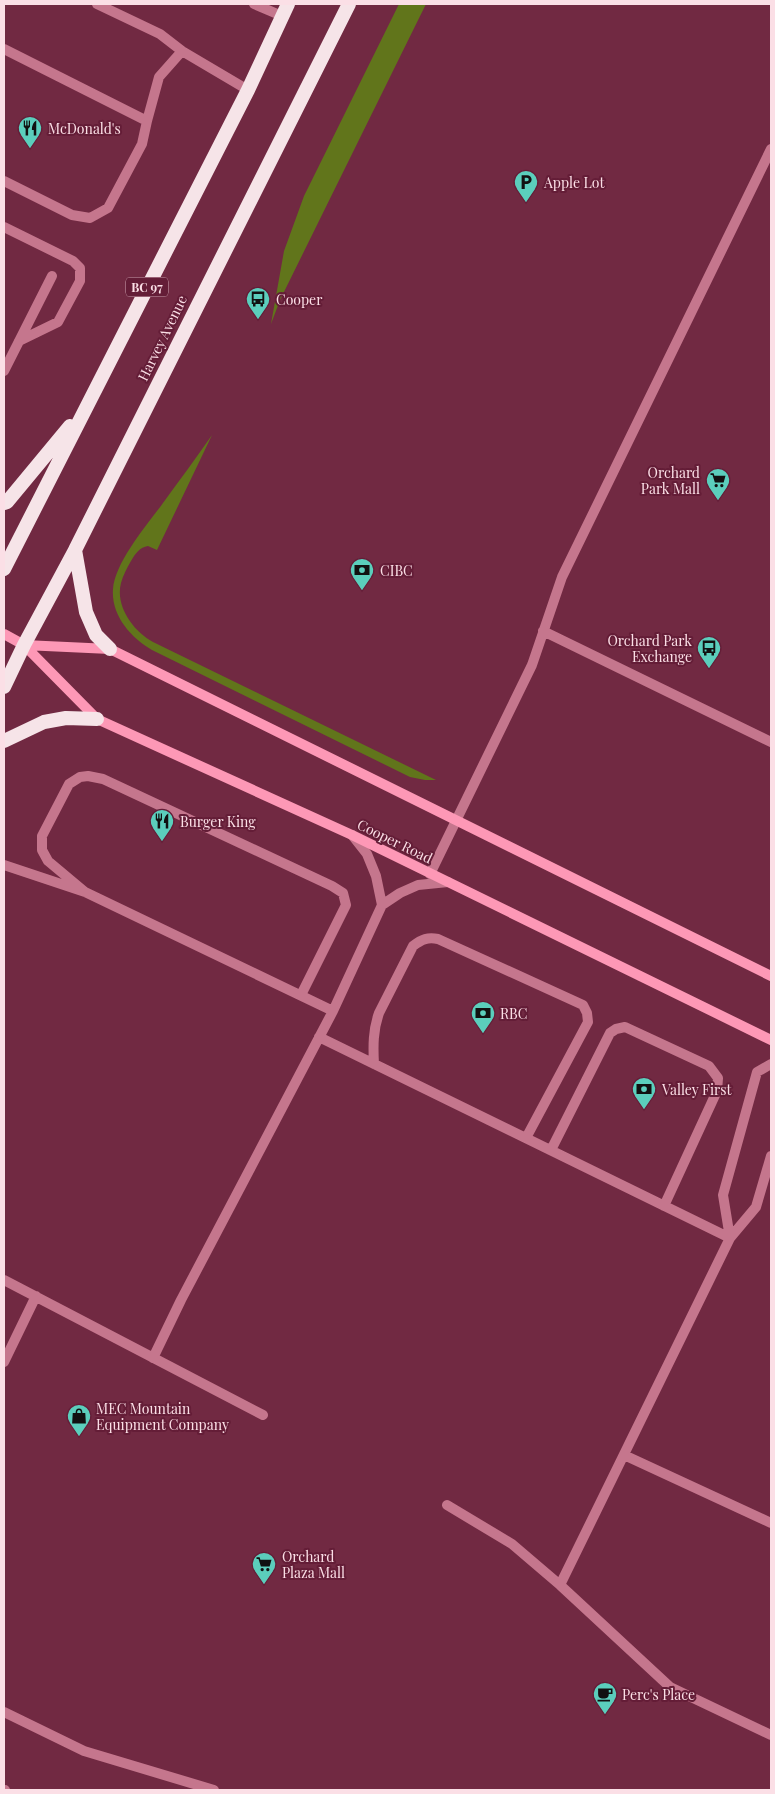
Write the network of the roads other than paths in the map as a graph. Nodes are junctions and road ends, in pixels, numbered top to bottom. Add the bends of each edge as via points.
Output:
1 (97, 4) edge
2 (254, 4) edge
3 (349, 4) edge
4 (285, 10) edge
5 (4, 50) edge
6 (182, 50) junction
7 (248, 90) junction
8 (147, 121) junction
9 (771, 149) edge
10 (4, 181) edge
11 (4, 227) edge
12 (52, 276) dead end
13 (19, 341) junction
14 (4, 371) edge
15 (87, 406) junction
16 (4, 503) edge
17 (75, 550) junction
18 (4, 569) edge
19 (543, 631) junction
20 (4, 634) edge
21 (24, 645) junction
22 (110, 648) junction
23 (4, 687) edge
24 (97, 719) junction
25 (4, 741) edge
26 (771, 742) edge
27 (456, 820) junction
28 (352, 835) junction
29 (4, 865) edge
30 (430, 874) junction
31 (448, 882) junction
32 (86, 892) junction
33 (382, 905) junction
34 (771, 976) edge
35 (301, 995) junction
36 (333, 1011) junction
37 (319, 1037) junction
38 (771, 1040) edge
39 (374, 1064) junction
40 (771, 1064) edge
41 (526, 1138) junction
42 (551, 1150) junction
43 (771, 1156) edge
44 (664, 1206) junction
45 (730, 1238) junction
46 (4, 1280) edge
47 (36, 1296) junction
48 (154, 1358) junction
49 (4, 1362) edge
50 (263, 1416) dead end
51 (624, 1454) junction
52 (447, 1505) dead end
53 (771, 1523) edge
54 (560, 1585) junction
55 (4, 1712) edge
56 (771, 1736) edge
57 (214, 1790) edge

1 - 6 lane via 160,34
2 - 4 lane
3 - 17 highway, Harvey Avenue
4 - 7 highway, BC 97
5 - 8 lane
6 - 7 lane
6 - 8 lane via 160,77
7 - 15 highway, BC 97
8 - 10 lane via 142,144 108,208 90,218 72,215
9 - 19 lane via 562,577
11 - 13 lane via 73,261 80,268 80,281 58,322
12 - 13 lane
13 - 14 lane
15 - 16 highway
15 - 18 highway, BC 97
17 - 21 highway, Harvey Avenue
17 - 22 highway via 86,612 96,635
19 - 26 lane
19 - 27 lane via 532,665
20 - 21 main road, Cooper Road
21 - 22 main road, Cooper Road
21 - 23 highway, Harvey Avenue
21 - 24 main road, Cooper Road
22 - 27 main road, Cooper Road
24 - 25 highway via 66,718 44,722
24 - 28 main road, Cooper Road
27 - 30 lane
27 - 34 main road, Cooper Road
28 - 30 main road, Cooper Road
28 - 33 lane via 367,854
29 - 32 lane
30 - 31 main road, Cooper Road
31 - 33 lane via 418,885
31 - 38 main road, Cooper Road
32 - 35 lane
32 - 35 lane via 48,861 42,850 42,836 69,784 88,776 103,778 342,893 346,905
33 - 36 lane
35 - 36 lane
36 - 37 lane
37 - 39 lane
37 - 48 lane via 181,1300
39 - 41 lane
39 - 41 lane via 373,1039 379,1013 413,946 429,937 583,1005 588,1022
40 - 45 lane via 757,1072 723,1195
41 - 42 lane
42 - 44 lane
42 - 44 lane via 610,1033 616,1029 625,1027 709,1066 718,1078 717,1091
43 - 45 lane via 756,1207
44 - 45 lane
45 - 51 lane
46 - 47 lane
47 - 48 lane
47 - 49 lane
48 - 50 lane
51 - 53 lane
51 - 54 lane
52 - 54 lane via 512,1544
54 - 56 lane via 670,1687
55 - 57 lane via 84,1751

